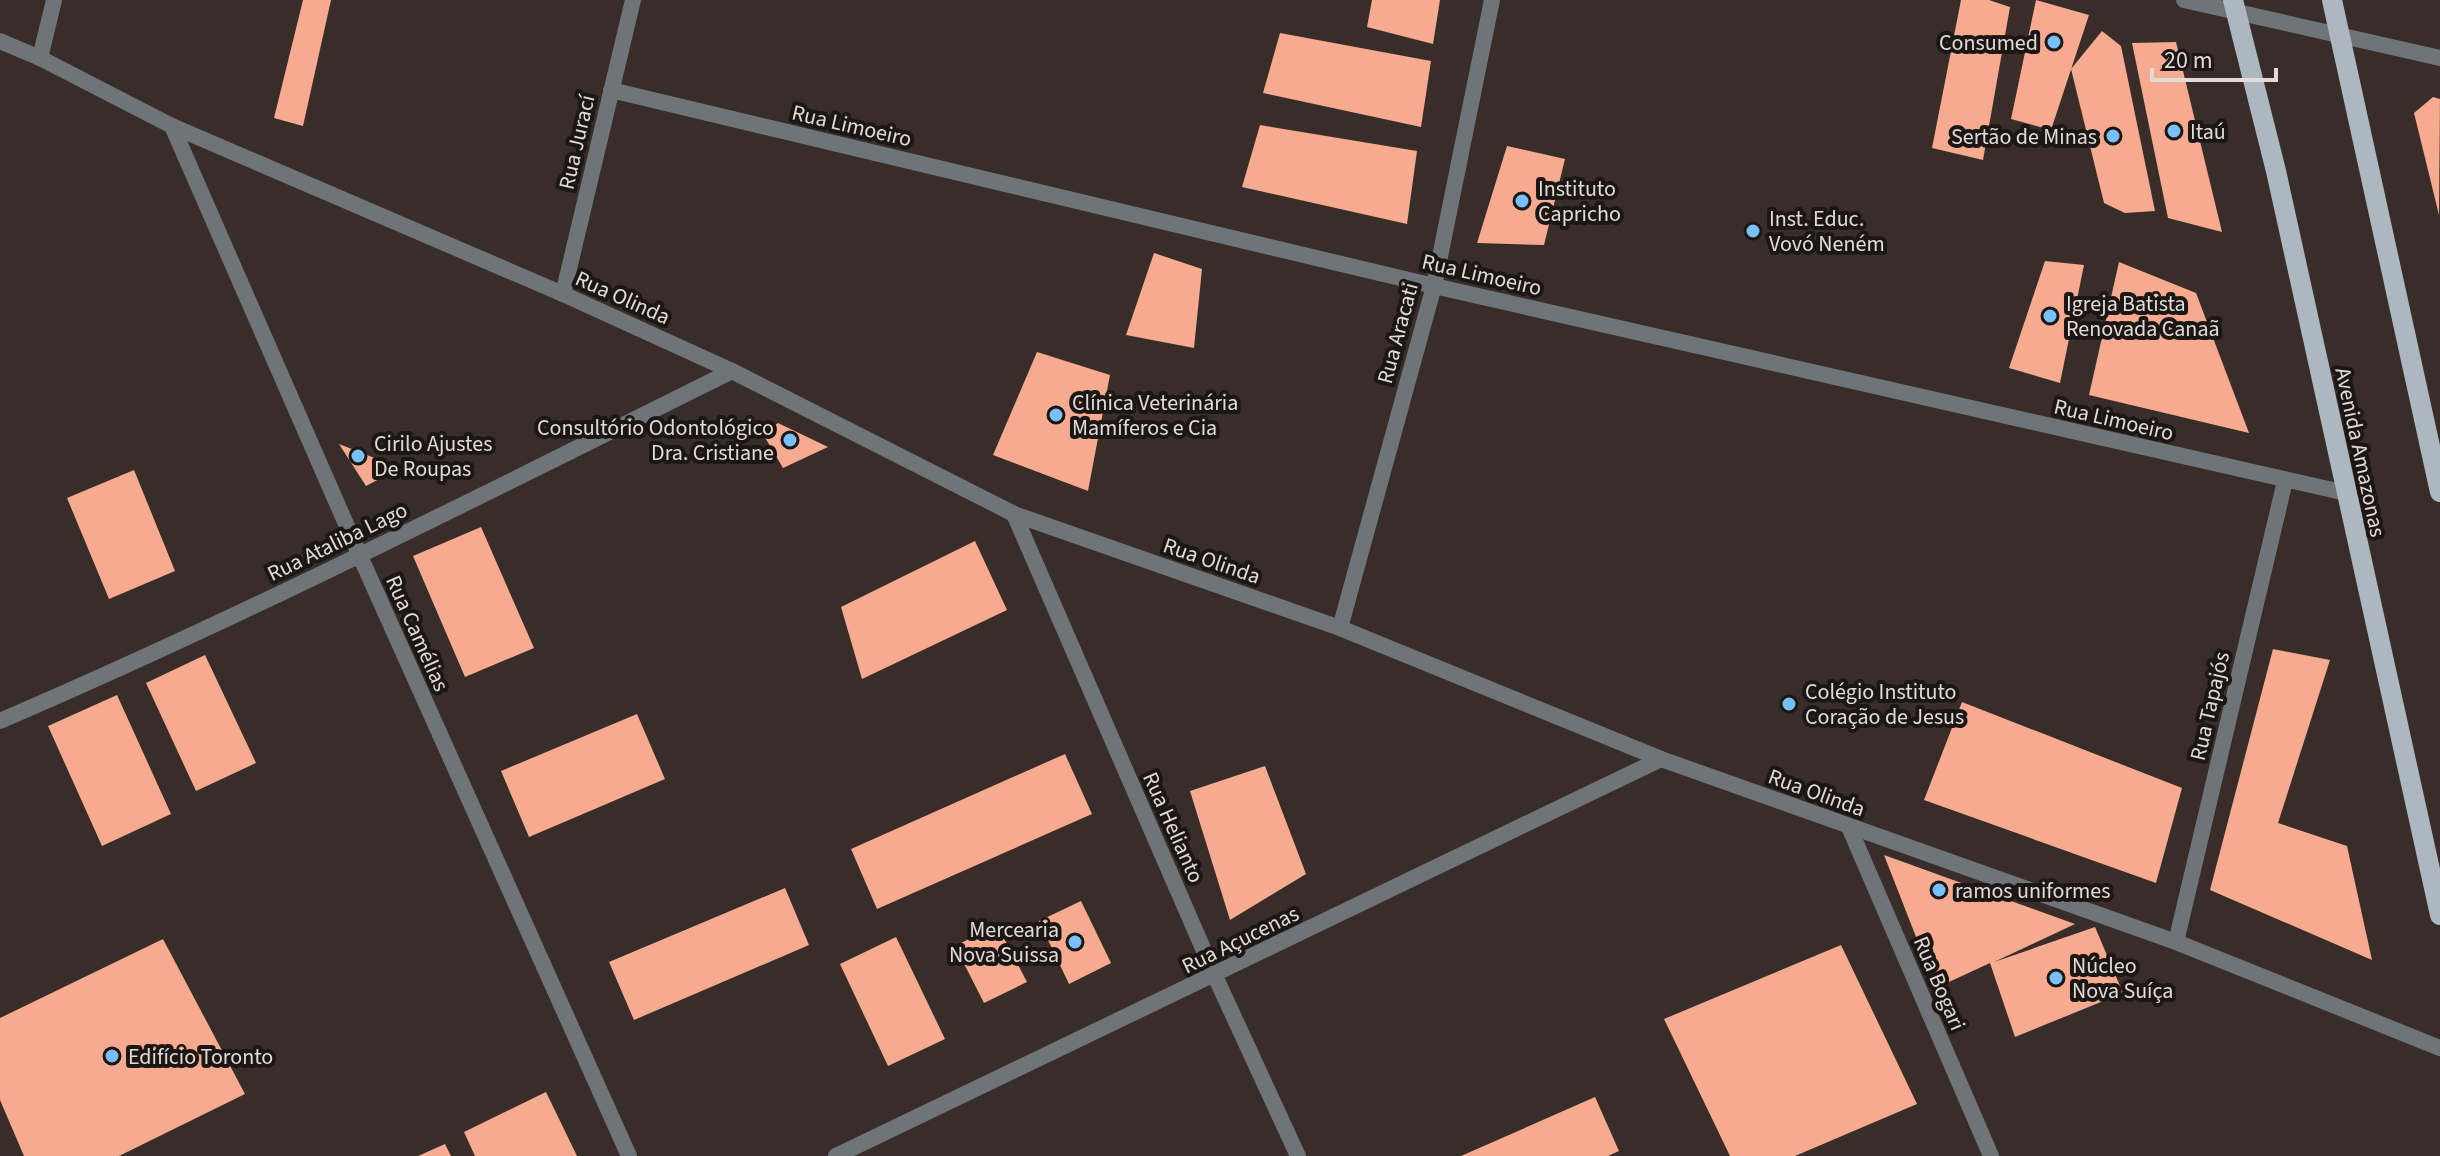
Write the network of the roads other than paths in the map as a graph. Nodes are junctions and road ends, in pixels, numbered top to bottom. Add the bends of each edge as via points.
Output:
1 (54, 0) edge
2 (633, 0) edge
3 (1492, 0) edge
4 (2184, 0) edge
5 (2332, 0) edge
6 (2235, 6) edge
7 (2341, 35) junction
8 (0, 41) edge
9 (40, 58) junction
10 (2440, 58) edge
11 (611, 90) junction
12 (172, 126) junction
13 (1434, 286) junction
14 (563, 294) junction
15 (732, 371) junction
16 (2285, 481) junction
17 (2440, 492) edge
18 (2346, 493) junction
19 (1014, 514) junction
20 (360, 556) junction
21 (1340, 628) junction
22 (0, 721) edge
23 (1661, 759) junction
24 (1849, 827) junction
25 (2440, 915) edge
26 (2176, 942) junction
27 (1215, 976) junction
28 (2440, 1048) edge
29 (629, 1156) edge
30 (836, 1156) edge
31 (1298, 1156) edge
32 (1991, 1156) edge

1 - 9 street
2 - 11 street, Rua Jurací
3 - 13 street, Rua Aracati
4 - 6 street
5 - 7 main road
6 - 7 street
6 - 18 main road, Avenida Amazonas
7 - 10 street
7 - 17 main road
8 - 9 street, Rua Olinda
9 - 12 street, Rua Olinda
11 - 13 street, Rua Limoeiro
11 - 14 street, Rua Jurací
12 - 14 street, Rua Olinda
12 - 20 street, Rua Camélias
13 - 16 street, Rua Limoeiro
13 - 21 street, Rua Aracati
14 - 15 street, Rua Olinda
15 - 19 street, Rua Olinda
15 - 20 street, Rua Ataliba Lago
16 - 18 street, Rua Limoeiro
16 - 26 street, Rua Tapajós
18 - 25 main road, Avenida Amazonas
19 - 21 street, Rua Olinda
19 - 27 street, Rua Helianto
20 - 22 street, Rua Ataliba Lago
20 - 29 street, Rua Camélias
21 - 23 street, Rua Olinda
23 - 24 street, Rua Olinda
23 - 27 street, Rua Açucenas
24 - 26 street, Rua Olinda
24 - 32 street, Rua Bogari
26 - 28 street, Rua Olinda
27 - 30 street, Rua Açucenas
27 - 31 street, Rua Helianto

